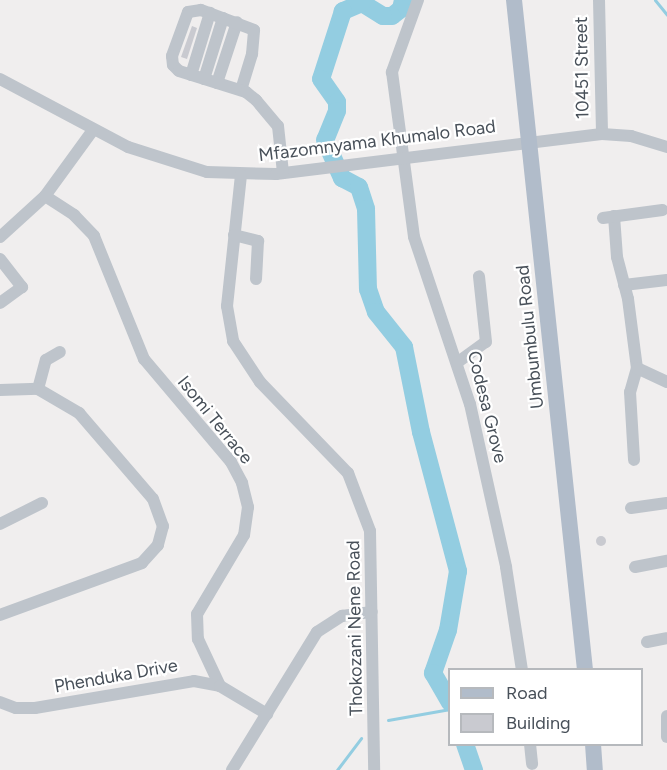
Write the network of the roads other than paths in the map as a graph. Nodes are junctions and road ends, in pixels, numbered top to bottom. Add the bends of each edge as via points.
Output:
1 (418, 0) edge
2 (514, 0) edge
3 (599, 0) edge
4 (223, 18) junction
5 (0, 79) edge
6 (204, 79) junction
7 (241, 90) junction
8 (93, 130) junction
9 (602, 134) junction
10 (529, 140) junction
11 (667, 147) edge
12 (403, 158) junction
13 (283, 173) junction
14 (241, 174) junction
15 (45, 196) junction
16 (662, 210) dead end
17 (234, 235) junction
18 (0, 237) edge
19 (0, 259) edge
20 (479, 276) dead end
21 (256, 279) dead end
22 (667, 280) edge
23 (624, 285) junction
24 (0, 303) edge
25 (60, 352) dead end
26 (458, 362) junction
27 (637, 368) junction
28 (667, 382) edge
29 (38, 389) junction
30 (0, 390) edge
31 (634, 460) dead end
32 (42, 503) dead end
33 (667, 503) edge
34 (632, 508) dead end
35 (0, 524) edge
36 (667, 561) edge
37 (635, 567) dead end
38 (372, 612) junction
39 (0, 615) edge
40 (667, 638) edge
41 (647, 642) dead end
42 (522, 668) edge
43 (585, 668) edge
44 (220, 686) junction
45 (0, 702) edge
46 (267, 714) junction
47 (667, 716) edge
48 (667, 736) edge
49 (530, 746) edge
50 (593, 746) edge
51 (532, 764) dead end
52 (232, 770) edge
53 (374, 770) edge
54 (596, 770) edge

1 - 12 street, Codesa Grove via 392,72
2 - 10 main road, Umbumbulu Road
3 - 9 street, 10451 Street
4 - 6 street
4 - 6 street
4 - 6 street via 197,10 185,14 172,56 175,69
4 - 7 street via 255,33
5 - 8 street, Mfazomnyama Khumalo Road
6 - 7 street
7 - 13 street via 274,118 281,138
8 - 14 street, Mfazomnyama Khumalo Road via 183,168
8 - 15 street
9 - 10 street, Mfazomnyama Khumalo Road
9 - 11 street, Mfazomnyama Khumalo Road via 631,136
10 - 12 street, Mfazomnyama Khumalo Road
10 - 43 main road, Umbumbulu Road
12 - 13 street, Mfazomnyama Khumalo Road
12 - 26 street, Codesa Grove via 417,249
13 - 14 street, Mfazomnyama Khumalo Road
14 - 17 street, Thokozani Nene Road
15 - 18 street
15 - 44 street, Isomi Terrace via 74,215 94,237 144,358 231,462 242,483 248,507 244,535 197,614 198,639
16 - 23 street via 608,217
17 - 21 street via 258,241
17 - 38 street, Thokozani Nene Road via 227,306 233,341 260,382 339,461 354,483 370,531
19 - 24 street via 22,287
20 - 26 street via 486,342
22 - 23 street
23 - 27 street
25 - 29 street via 46,360
26 - 42 street, Codesa Grove via 506,567
27 - 28 street
27 - 31 street via 630,392
29 - 30 street
29 - 39 street via 79,413 144,486 158,508 162,536 151,555 135,567
32 - 35 street
33 - 34 street
36 - 37 street
38 - 46 street via 342,616 316,632
38 - 53 street, Thokozani Nene Road
40 - 41 street
44 - 45 street, Phenduka Drive via 178,682 35,708 16,708
44 - 46 street, Phenduka Drive
46 - 52 street
47 - 48 street
49 - 51 street
50 - 54 main road

